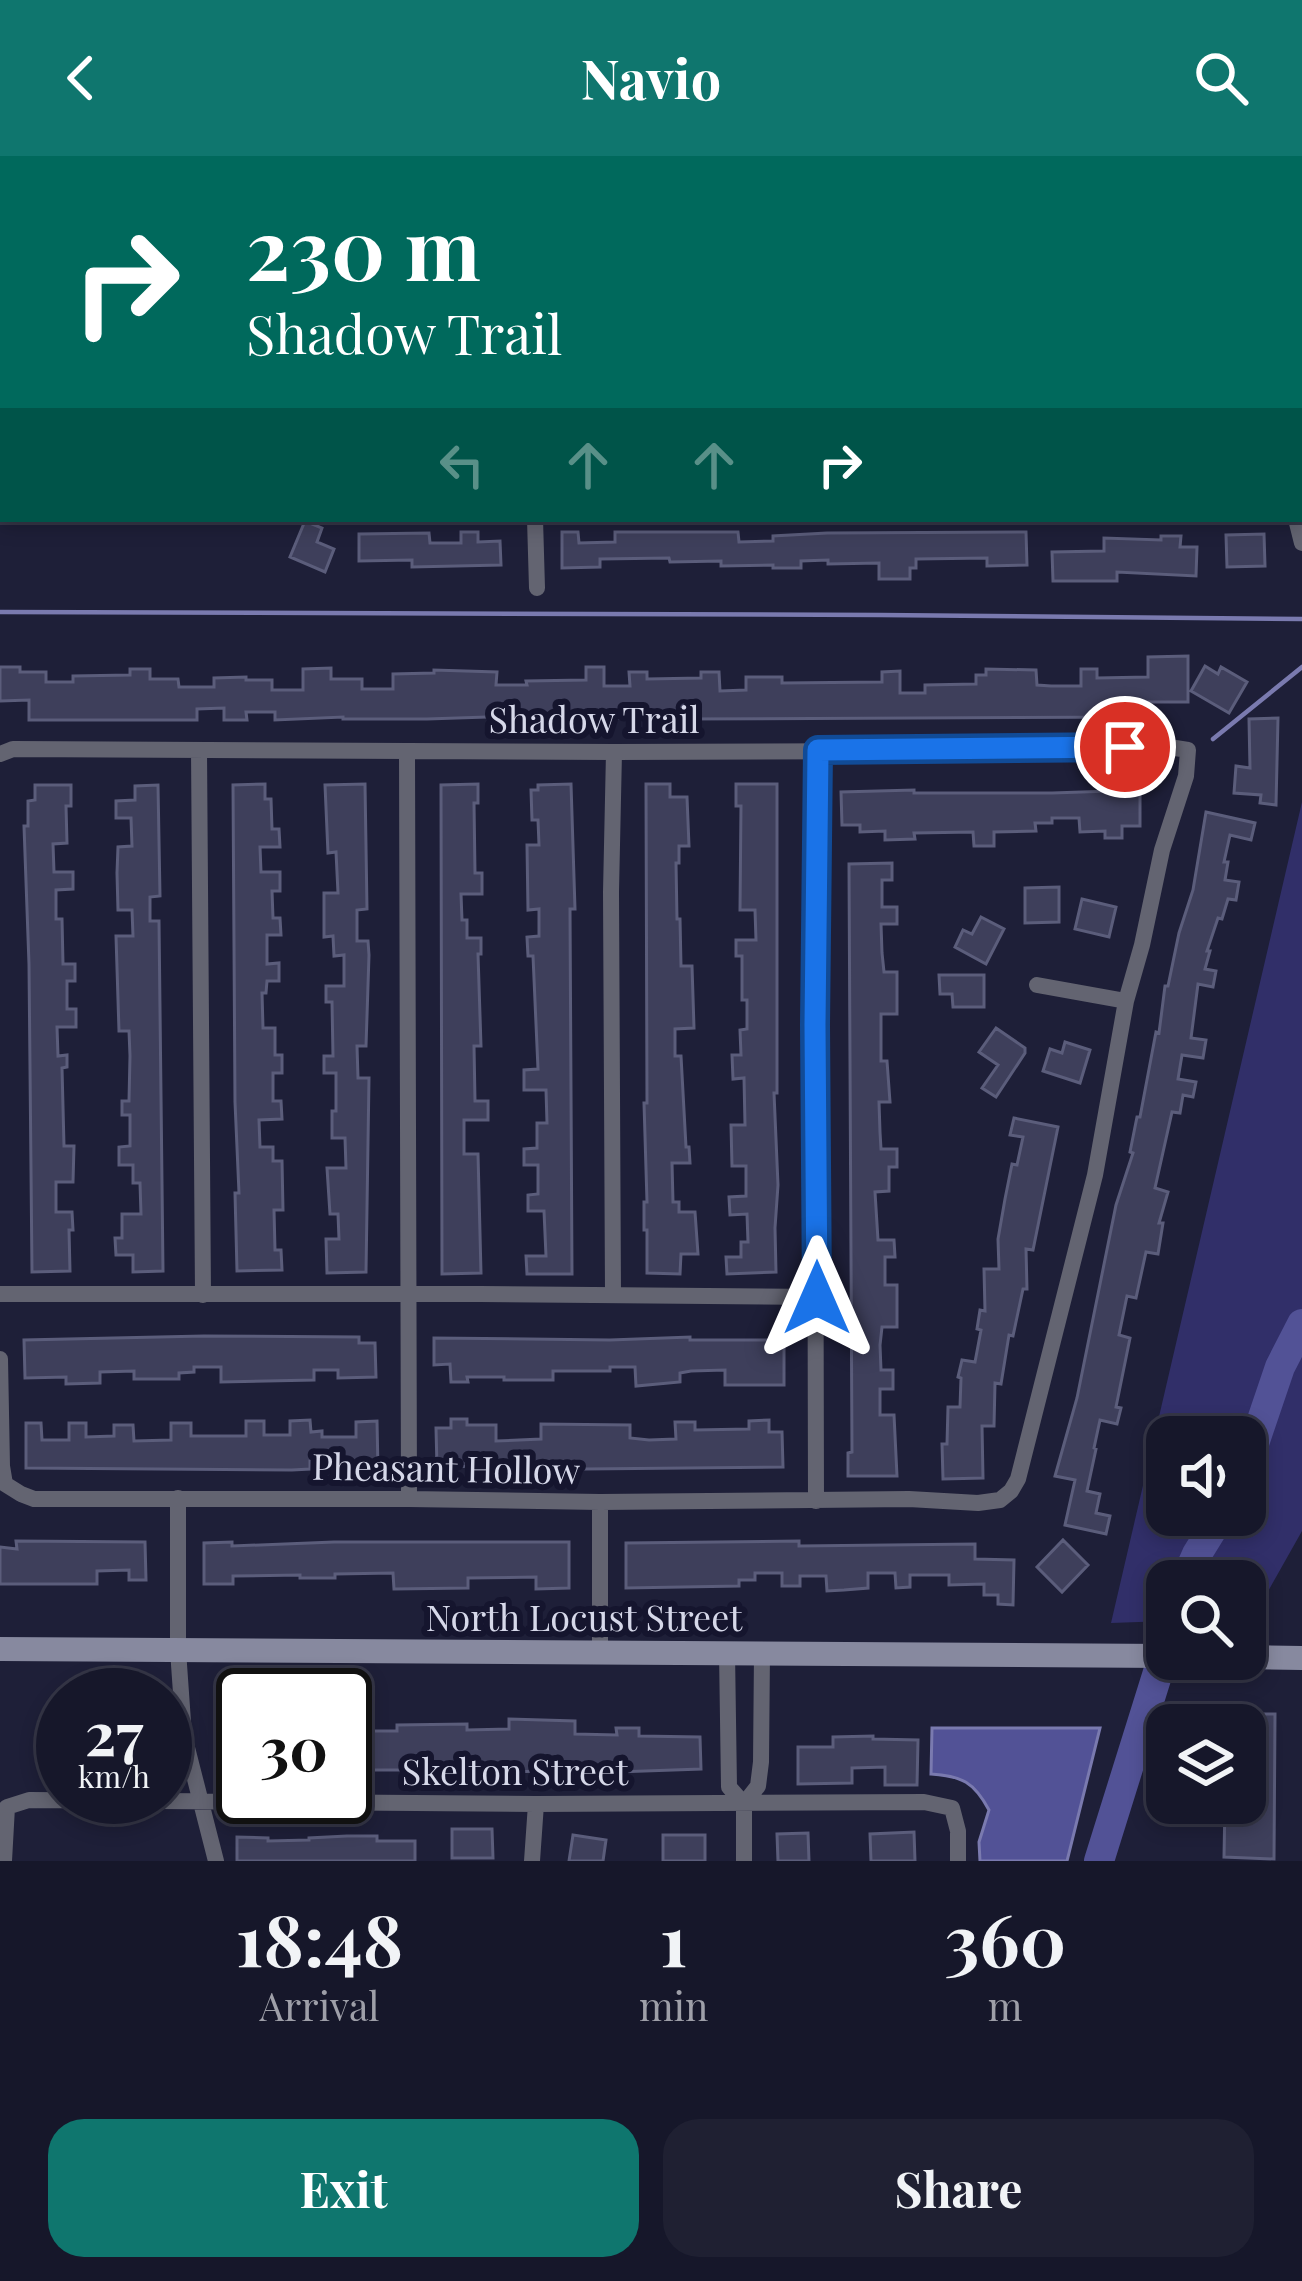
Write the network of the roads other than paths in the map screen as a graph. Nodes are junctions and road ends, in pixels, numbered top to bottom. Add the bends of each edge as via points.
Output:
1 (536, 522) edge
2 (537, 588) dead end
3 (199, 750) junction
4 (818, 750) junction
5 (406, 751) junction
6 (614, 752) junction
7 (0, 754) edge
8 (1037, 985) dead end
9 (1126, 1001) junction
10 (408, 1293) junction
11 (0, 1294) edge
12 (613, 1294) junction
13 (203, 1295) junction
14 (817, 1298) junction
15 (0, 1359) edge
16 (2, 1466) edge
17 (178, 1498) junction
18 (409, 1499) junction
19 (816, 1501) junction
20 (600, 1502) junction
21 (0, 1648) edge
22 (178, 1650) junction
23 (600, 1652) junction
24 (727, 1652) junction
25 (762, 1652) junction
26 (1146, 1656) edge
27 (1266, 1657) edge
28 (1302, 1658) edge
29 (202, 1802) junction
30 (536, 1804) junction
31 (743, 1804) junction
32 (4, 1861) edge
33 (216, 1861) edge
34 (532, 1861) edge
35 (744, 1861) edge
36 (958, 1861) edge

1 - 2 street
3 - 5 street, Shadow Trail
3 - 7 street, Shadow Trail
3 - 13 street
4 - 6 street, Shadow Trail
4 - 9 street, Shadow Trail via 1188,750
4 - 14 street
5 - 6 street, Shadow Trail
5 - 10 street
6 - 12 street
8 - 9 street
9 - 19 street, Pheasant Hollow via 1091,1189 1012,1491 979,1503
10 - 12 street
10 - 13 street
10 - 18 street
11 - 13 street
12 - 14 street
14 - 19 street
15 - 16 street
16 - 17 street, Pheasant Hollow via 5,1484 34,1499
17 - 18 street, Pheasant Hollow
17 - 22 street
18 - 20 street, Pheasant Hollow
19 - 20 street, Pheasant Hollow
20 - 23 street
21 - 22 main road, North Locust Street
22 - 23 main road, North Locust Street
22 - 29 street via 184,1736
23 - 24 main road, North Locust Street
24 - 25 main road, North Locust Street
24 - 31 street via 729,1787
25 - 26 main road, North Locust Street
25 - 31 street via 760,1774
27 - 28 main road
29 - 30 street, Skelton Street
29 - 32 street, Skelton Street via 29,1800 7,1807
29 - 33 street
30 - 31 street, Skelton Street
30 - 34 street
31 - 35 street
31 - 36 street, Skelton Street via 952,1808

